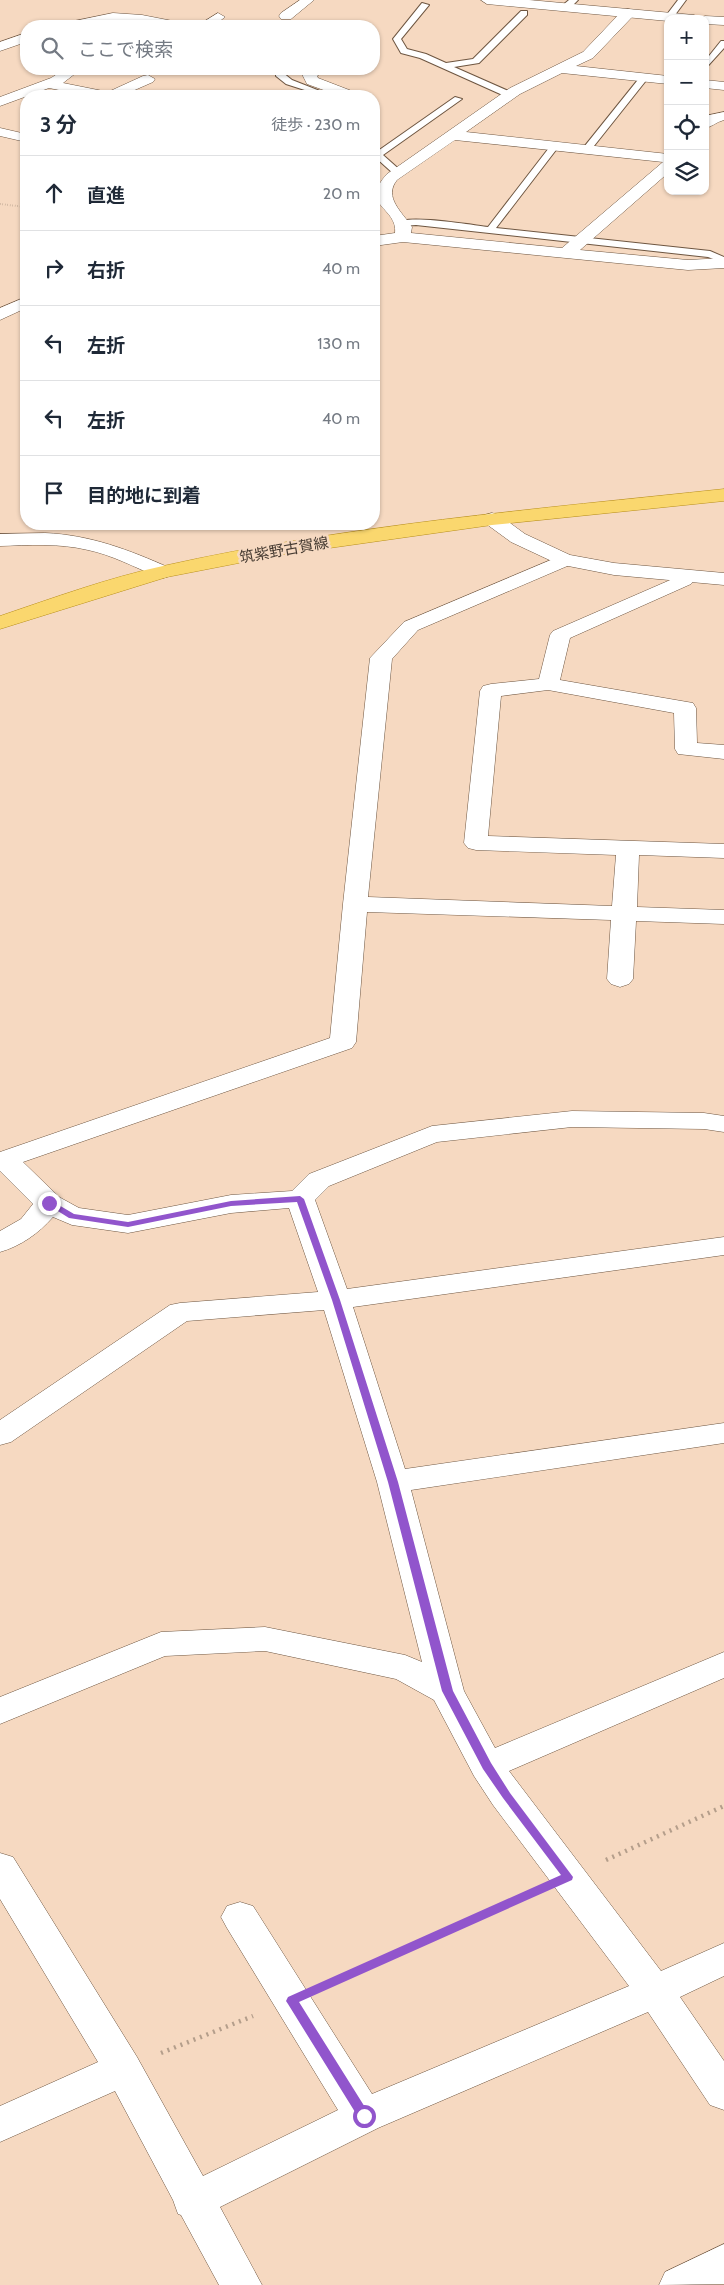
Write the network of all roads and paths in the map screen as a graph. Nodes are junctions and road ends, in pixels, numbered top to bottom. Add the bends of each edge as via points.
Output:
1 (308, 0) edge
2 (487, 0) edge
3 (682, 0) edge
4 (122, 4) dead end
5 (570, 4) edge
6 (424, 5) dead end
7 (528, 6) edge
8 (628, 13) junction
9 (670, 15) edge
10 (286, 16) dead end
11 (664, 16) edge
12 (218, 17) dead end
13 (112, 20) edge
14 (131, 20) edge
15 (147, 20) edge
16 (213, 20) edge
17 (709, 20) edge
18 (724, 21) edge
19 (20, 39) edge
20 (724, 43) edge
21 (0, 47) edge
22 (709, 62) edge
23 (445, 66) junction
24 (563, 69) junction
25 (67, 75) edge
26 (280, 75) edge
27 (309, 75) edge
28 (644, 78) junction
29 (148, 79) dead end
30 (664, 80) edge
31 (48, 84) junction
32 (709, 84) edge
33 (724, 86) edge
34 (32, 90) edge
35 (78, 90) edge
36 (123, 90) edge
37 (312, 90) edge
38 (336, 90) edge
39 (20, 94) edge
40 (510, 95) junction
41 (458, 99) dead end
42 (0, 102) edge
43 (724, 116) edge
44 (709, 120) edge
45 (0, 132) edge
46 (454, 135) junction
47 (20, 137) edge
48 (555, 146) junction
49 (586, 150) junction
50 (380, 154) edge
51 (380, 157) edge
52 (664, 158) edge
53 (664, 168) edge
54 (398, 173) junction
55 (0, 204) edge
56 (20, 206) edge
57 (402, 230) junction
58 (490, 230) junction
59 (380, 239) edge
60 (582, 239) junction
61 (566, 253) junction
62 (724, 262) edge
63 (20, 305) edge
64 (0, 316) edge
65 (724, 495) edge
66 (492, 519) junction
67 (0, 540) edge
68 (565, 560) junction
69 (162, 572) junction
70 (724, 579) edge
71 (684, 580) dead end
72 (0, 623) edge
73 (548, 684) junction
74 (724, 752) edge
75 (628, 848) junction
76 (724, 851) edge
77 (355, 904) junction
78 (626, 914) junction
79 (724, 917) edge
80 (620, 979) dead end
81 (724, 1124) edge
82 (2, 1161) edge
83 (300, 1199) junction
84 (49, 1203) junction
85 (0, 1243) edge
86 (724, 1246) edge
87 (336, 1300) junction
88 (724, 1433) edge
89 (0, 1435) edge
90 (393, 1482) junction
91 (724, 1664) edge
92 (448, 1691) junction
93 (0, 1711) edge
94 (487, 1766) junction
95 (724, 1806) edge
96 (0, 1867) edge
97 (568, 1877) junction
98 (240, 1916) dead end
99 (724, 1958) edge
100 (654, 1992) junction
101 (292, 2001) junction
102 (124, 2069) junction
103 (724, 2093) edge
104 (364, 2116) junction
105 (0, 2125) edge
106 (194, 2201) junction
107 (724, 2263) edge
108 (240, 2285) edge
109 (680, 2285) edge

1 - 10 street
2 - 7 street
3 - 9 lane
4 - 13 street via 130,6
5 - 7 street
5 - 8 street
6 - 23 lane via 397,40 404,52
7 - 23 lane via 476,61
8 - 11 street
8 - 24 street via 588,55
12 - 16 street
14 - 15 street
17 - 18 street
19 - 21 street
20 - 22 lane
23 - 40 lane
24 - 28 street
24 - 40 street
25 - 31 street
26 - 37 lane via 289,82
27 - 38 street via 312,81
28 - 30 street
28 - 49 lane
29 - 36 street
31 - 34 street
31 - 35 street
32 - 33 street
39 - 42 street
40 - 46 street
41 - 50 lane
43 - 44 street
45 - 47 street
46 - 48 street
46 - 54 street
48 - 49 street
48 - 58 lane
49 - 52 street
51 - 54 lane
53 - 60 street
54 - 57 street via 384,186 383,196
55 - 56 path
57 - 58 lane
57 - 59 street
57 - 61 street
58 - 60 lane
60 - 61 street
60 - 62 lane via 710,254
61 - 62 street via 688,265
63 - 64 street
65 - 66 main road, 筑紫野古賀線
66 - 68 street via 518,538
66 - 69 main road, 筑紫野古賀線 via 329,541
67 - 69 street via 48,539 88,544 111,550
68 - 70 street
68 - 77 street via 411,626 380,658
69 - 72 main road, 筑紫野古賀線
71 - 73 street via 560,635
73 - 74 street via 685,708 686,749
73 - 75 street via 491,690 476,844
75 - 76 street
75 - 78 street
77 - 78 street
77 - 82 street via 343,1042
78 - 79 street
78 - 80 street
81 - 83 street via 572,1119 432,1134 319,1180
82 - 84 street
83 - 84 street via 231,1204 128,1224 72,1216
83 - 87 street
84 - 85 street via 31,1225
86 - 87 street
87 - 89 street via 180,1312
87 - 90 street
88 - 90 street
90 - 92 street
91 - 94 street
92 - 93 street via 405,1668 265,1639 161,1644
92 - 94 street
94 - 97 street
95 - 97 path
96 - 102 street
97 - 100 street
97 - 101 path
98 - 101 street
99 - 100 street
100 - 103 street
100 - 104 street
101 - 102 path
101 - 104 street
102 - 105 street
102 - 106 street
104 - 106 street
106 - 108 street
107 - 109 street

